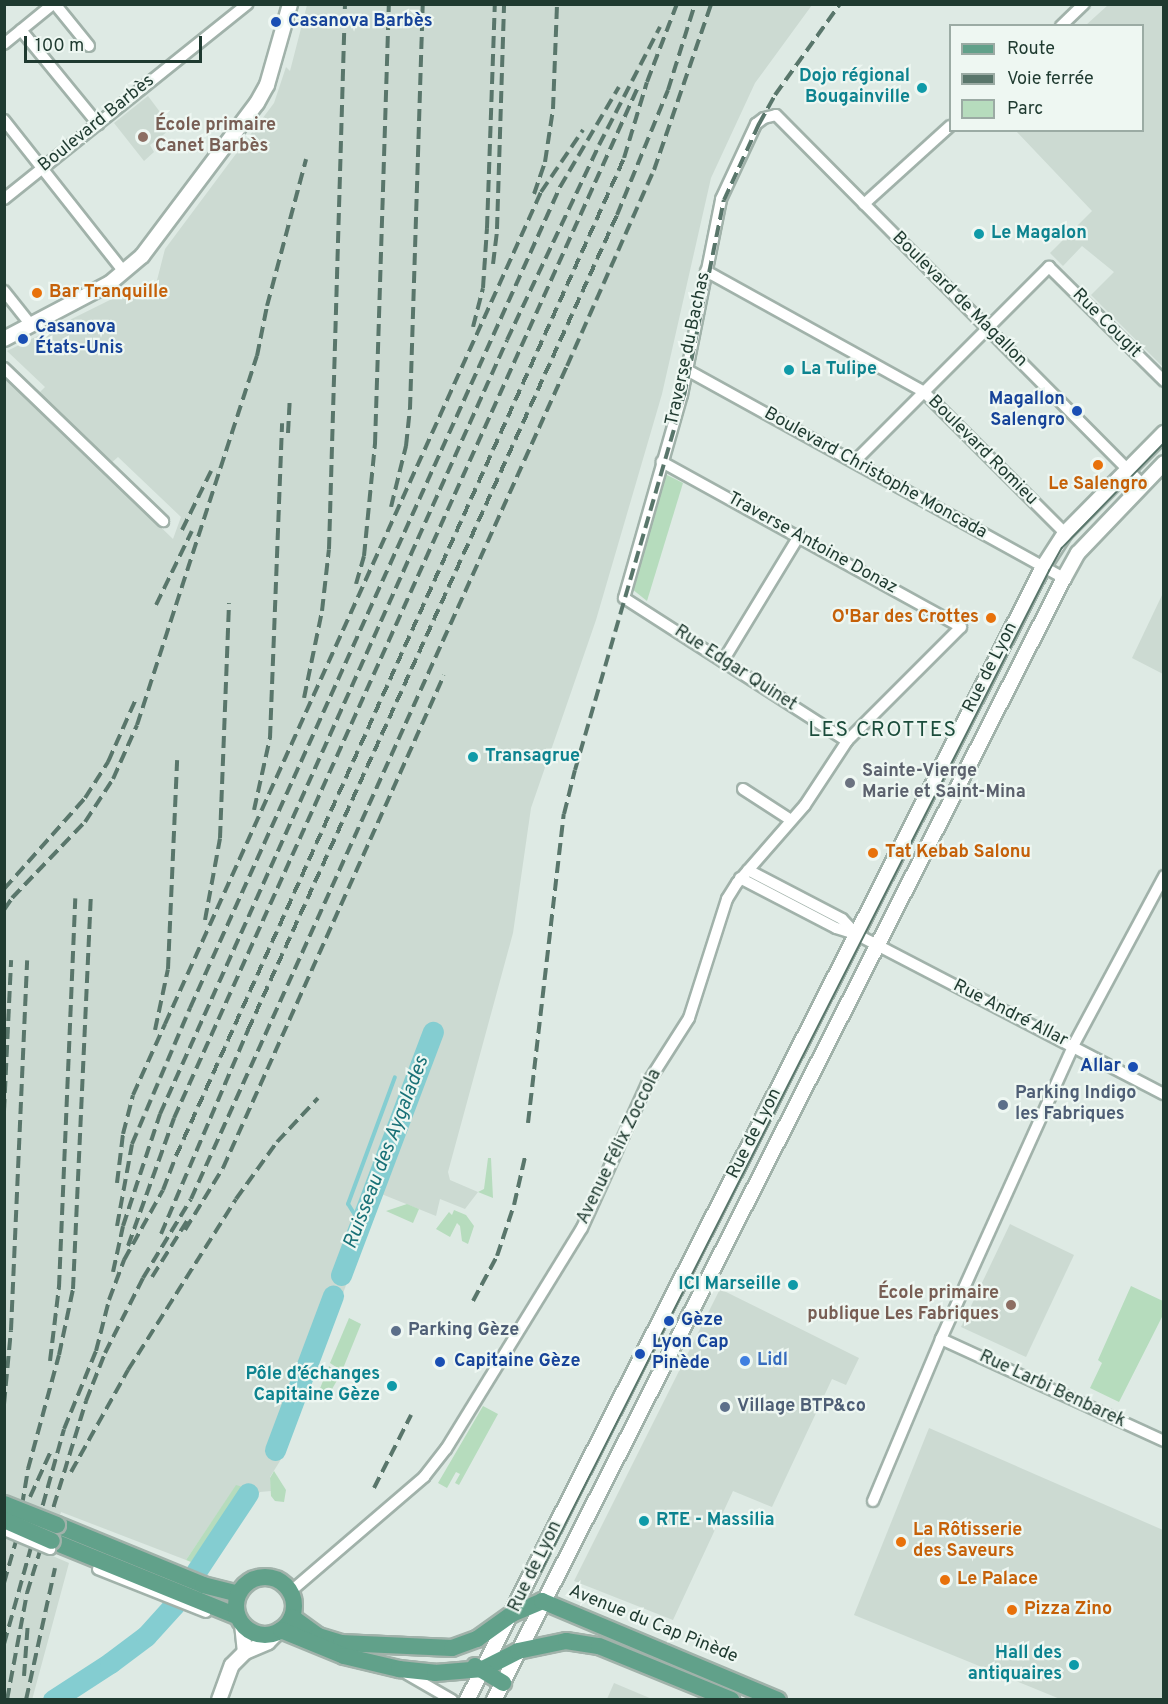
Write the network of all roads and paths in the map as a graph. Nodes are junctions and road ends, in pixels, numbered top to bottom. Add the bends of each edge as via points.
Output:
1 (54, 4) edge
2 (247, 4) edge
3 (290, 4) edge
4 (1084, 4) edge
5 (1063, 24) edge
6 (21, 30) junction
7 (4, 44) edge
8 (89, 46) dead end
9 (776, 115) joint
10 (4, 120) edge
11 (98, 123) junction
12 (949, 128) edge
13 (42, 169) junction
14 (4, 199) edge
15 (864, 204) junction
16 (124, 272) junction
17 (706, 272) junction
18 (4, 291) edge
19 (31, 325) junction
20 (987, 327) junction
21 (4, 339) edge
22 (4, 368) edge
23 (687, 370) junction
24 (1164, 381) edge
25 (924, 392) junction
26 (1164, 433) edge
27 (662, 462) junction
28 (854, 462) junction
29 (1164, 463) edge
30 (1127, 470) junction
31 (1142, 484) junction
32 (163, 521) dead end
33 (1065, 533) junction
34 (799, 536) junction
35 (1043, 567) junction
36 (1064, 578) junction
37 (624, 598) joint
38 (961, 627) joint
39 (723, 661) junction
40 (847, 741) junction
41 (742, 789) dead end
42 (791, 820) junction
43 (744, 874) junction
44 (1164, 876) edge
45 (856, 934) junction
46 (877, 945) junction
47 (1073, 1046) junction
48 (1164, 1094) edge
49 (941, 1339) junction
50 (1164, 1441) edge
51 (873, 1501) dead end
52 (4, 1504) edge
53 (4, 1520) edge
54 (4, 1530) edge
55 (53, 1538) junction
56 (165, 1585) junction
57 (290, 1592) junction
58 (238, 1594) junction
59 (195, 1597) junction
60 (542, 1601) junction
61 (512, 1614) junction
62 (233, 1617) junction
63 (284, 1626) junction
64 (424, 1648) junction
65 (518, 1651) junction
66 (245, 1652) junction
67 (399, 1669) junction
68 (483, 1669) junction
69 (503, 1683) junction
70 (219, 1700) edge
71 (452, 1700) edge
72 (467, 1700) edge
73 (494, 1700) edge
74 (731, 1700) edge
75 (778, 1700) edge

1 - 6 street
1 - 8 street
2 - 11 street, Boulevard Barbès
3 - 16 street via 267,85 257,103 142,256
4 - 5 street
6 - 7 street
6 - 11 street
9 - 15 street, Boulevard de Magallon
9 - 17 street, Traverse du Bachas via 756,124 721,199
10 - 13 street
11 - 13 street, Boulevard Barbès
12 - 15 street
13 - 14 street, Boulevard Barbès
13 - 16 street
15 - 20 street, Boulevard de Magallon
16 - 19 street
17 - 23 street, Traverse du Bachas
17 - 25 street, Boulevard Romieu
18 - 19 street
19 - 21 street
20 - 24 street, Rue Cougit via 1050,267
20 - 25 street
20 - 30 street, Boulevard de Magallon
22 - 32 street
23 - 27 street, Traverse du Bachas
23 - 28 street, Boulevard Christophe Moncada
25 - 28 street
25 - 33 street, Boulevard Romieu
26 - 30 street, Rue de Lyon
27 - 34 street, Traverse Antoine Donaz
27 - 37 street, Traverse du Bachas
28 - 35 street, Boulevard Christophe Moncada
29 - 31 street, Rue de Lyon
30 - 31 street, Boulevard de Magallon
30 - 33 street, Rue de Lyon
31 - 36 street, Rue de Lyon via 1078,553
33 - 35 street, Rue de Lyon
34 - 38 street, Traverse Antoine Donaz
34 - 39 street
35 - 36 street, Boulevard Christophe Moncada
35 - 45 street, Rue de Lyon
36 - 46 street, Rue de Lyon
37 - 39 street, Rue Edgar Quinet
38 - 40 street, Avenue Félix Zoccola
39 - 40 street, Rue Edgar Quinet
40 - 42 street, Avenue Félix Zoccola
41 - 42 street
42 - 43 street, Avenue Félix Zoccola
43 - 45 street, Rue André Allar via 836,928
43 - 57 street, Avenue Félix Zoccola via 727,899 689,1018 647,1084 582,1228 446,1449 424,1477
44 - 47 street
45 - 46 street, Rue André Allar
45 - 61 street, Rue de Lyon
46 - 47 street, Rue André Allar
46 - 60 street, Rue de Lyon via 691,1316
47 - 48 street, Rue André Allar
47 - 49 street
49 - 50 street, Rue Larbi Benbarek
49 - 51 street
52 - 55 main road, bridge
53 - 55 main road, bridge
54 - 55 street, bridge
55 - 56 main road
55 - 56 street
56 - 59 main road
56 - 59 street
57 - 58 main road via 279,1580 263,1577 249,1581
57 - 63 main road via 294,1606
58 - 59 main road
58 - 62 main road
59 - 62 main road
60 - 61 main road, Avenue du Cap Pinède
60 - 65 street, Rue de Lyon
60 - 75 main road, Avenue du Cap Pinède
61 - 64 main road, Avenue du Cap Pinède via 477,1639 452,1648
61 - 68 street, Rue de Lyon
62 - 63 main road via 257,1634
62 - 66 street
63 - 64 main road via 341,1643
63 - 66 street via 268,1642
63 - 67 main road via 344,1656
64 - 68 main road
65 - 68 main road
65 - 69 street, Rue de Lyon
65 - 74 main road via 566,1641 599,1646
66 - 70 street via 232,1665
67 - 68 main road via 435,1673
67 - 71 street
68 - 69 main road
68 - 72 street, Rue de Lyon
69 - 73 street, Rue de Lyon

